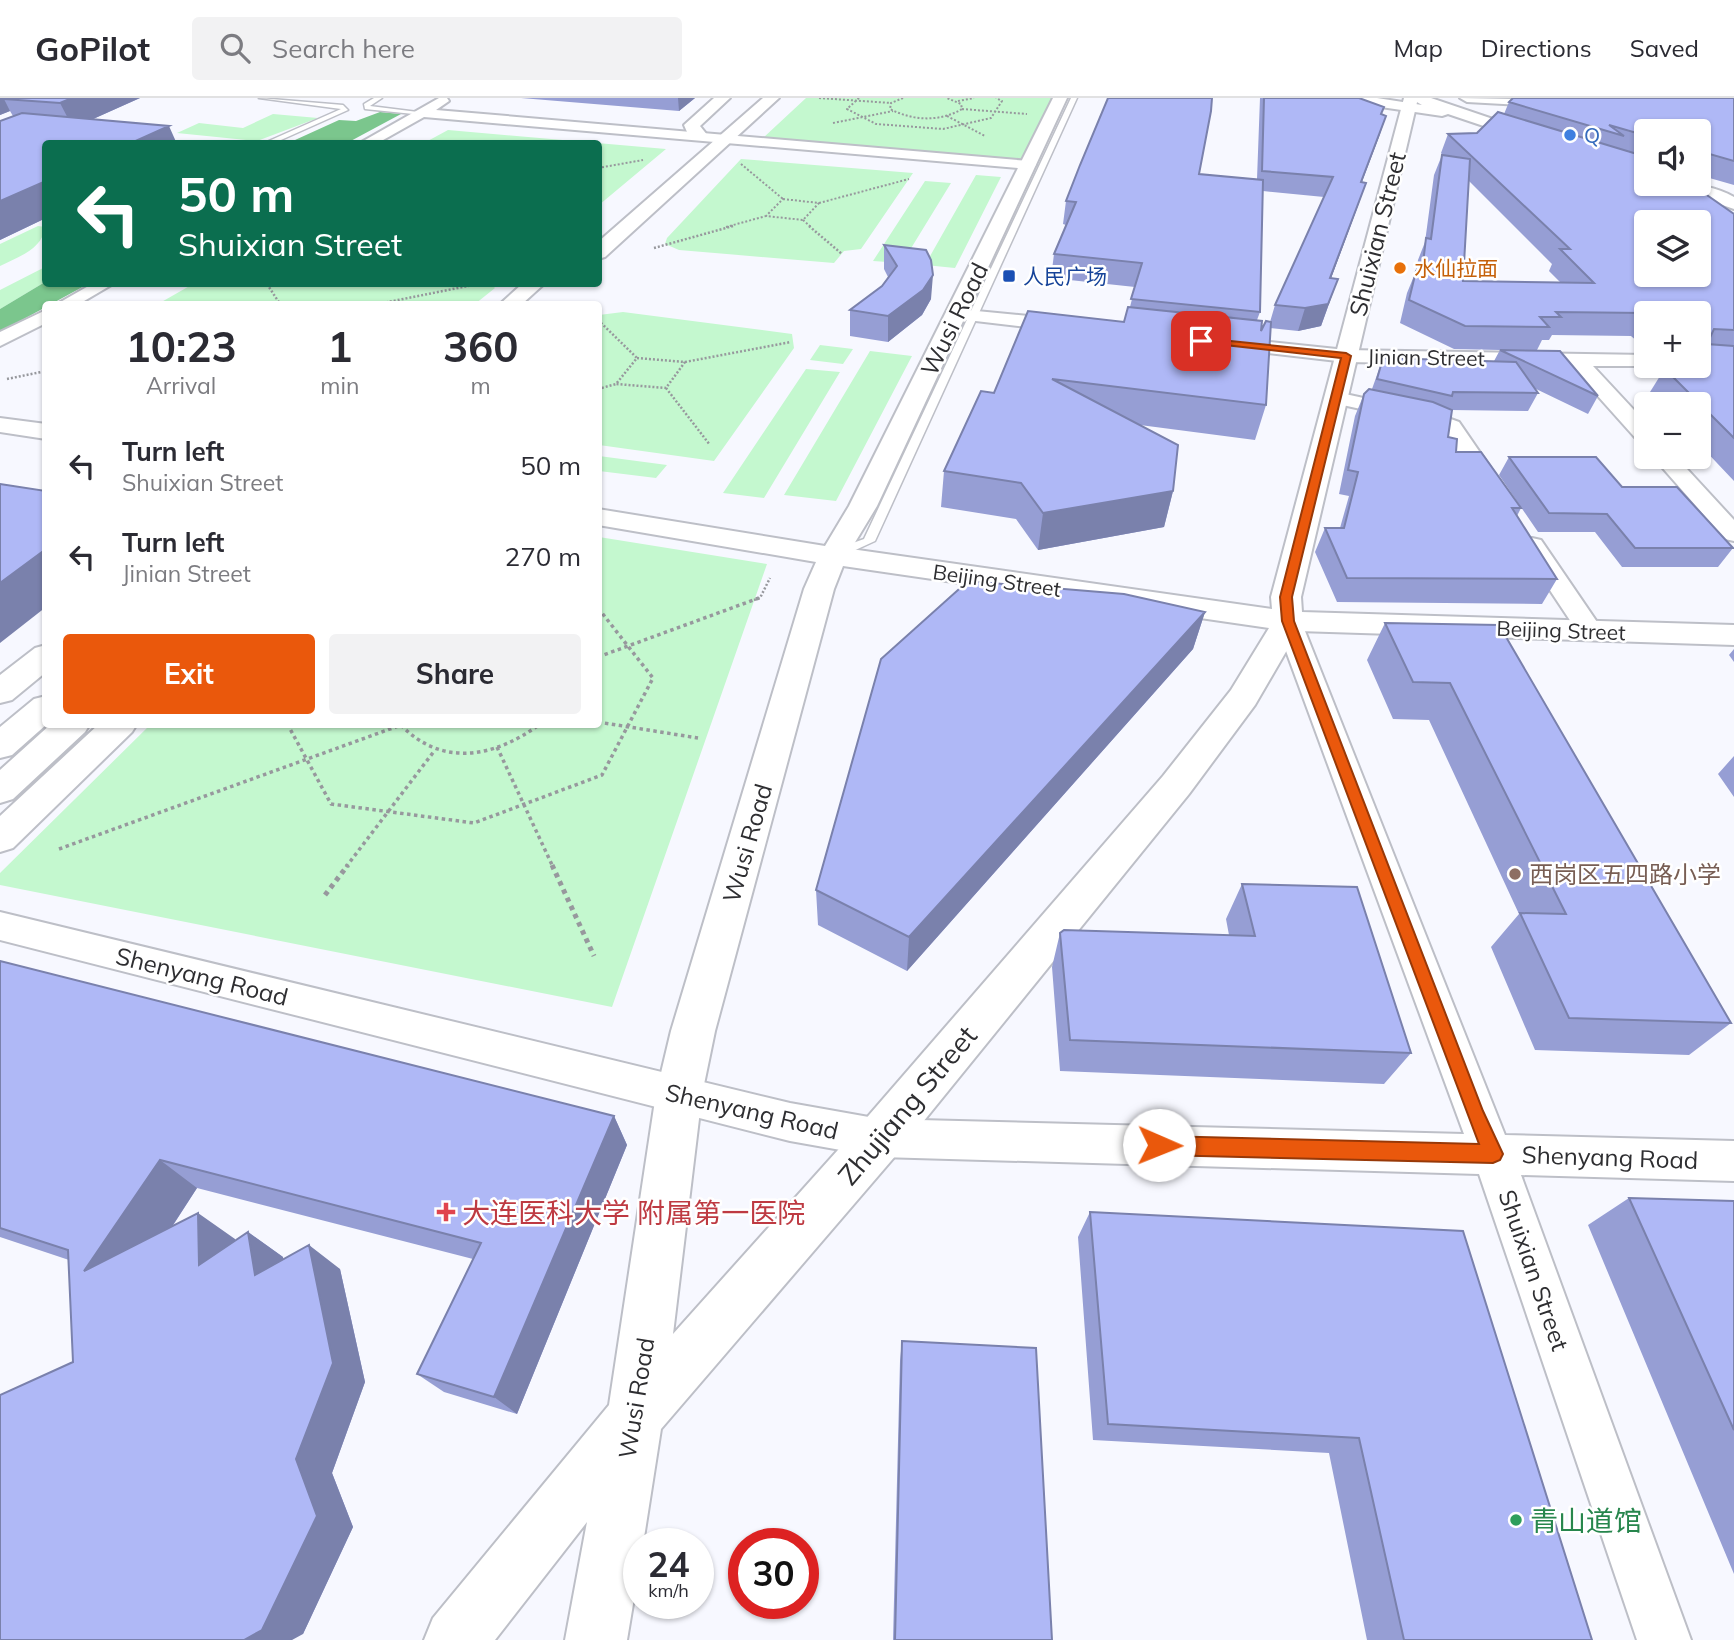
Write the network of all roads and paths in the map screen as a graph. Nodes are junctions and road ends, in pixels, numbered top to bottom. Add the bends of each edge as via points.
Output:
1 (262, 98) edge
2 (379, 98) edge
3 (449, 98) edge
4 (723, 98) edge
5 (743, 98) edge
6 (772, 98) edge
7 (790, 98) edge
8 (819, 98) edge
9 (903, 98) edge
10 (947, 98) edge
11 (974, 98) edge
12 (996, 98) edge
13 (1060, 98) edge
14 (1074, 98) edge
15 (1346, 98) edge
16 (1441, 98) edge
17 (1467, 98) edge
18 (858, 99) edge
19 (1549, 100) edge
20 (957, 101) junction
21 (1404, 101) edge
22 (1501, 102) junction
23 (891, 103) junction
24 (1574, 103) edge
25 (962, 109) junction
26 (894, 111) junction
27 (995, 112) junction
28 (424, 113) junction
29 (1030, 114) dead end
30 (947, 116) junction
31 (864, 117) junction
32 (918, 117) junction
33 (1485, 123) junction
34 (826, 125) dead end
35 (963, 125) junction
36 (912, 127) junction
37 (1403, 128) junction
38 (908, 132) dead end
39 (700, 136) junction
40 (985, 136) dead end
41 (727, 138) junction
42 (274, 140) edge
43 (373, 140) edge
44 (1547, 142) edge
45 (682, 154) dead end
46 (643, 160) dead end
47 (741, 164) dead end
48 (1029, 165) junction
49 (602, 167) edge
50 (909, 180) dead end
51 (1711, 194) edge
52 (783, 199) junction
53 (1730, 200) edge
54 (819, 203) junction
55 (766, 216) junction
56 (803, 220) junction
57 (654, 248) dead end
58 (602, 249) edge
59 (842, 254) dead end
60 (98, 287) edge
61 (463, 287) edge
62 (530, 287) edge
63 (71, 301) edge
64 (392, 301) edge
65 (514, 301) edge
66 (965, 315) junction
67 (42, 317) edge
68 (602, 324) edge
69 (1093, 329) edge
70 (0, 340) edge
71 (1201, 341) edge
72 (791, 342) dead end
73 (1346, 356) junction
74 (637, 358) junction
75 (1577, 360) junction
76 (1634, 361) edge
77 (685, 362) junction
78 (42, 372) edge
79 (7, 379) dead end
80 (616, 384) junction
81 (602, 388) edge
82 (666, 388) junction
83 (1336, 398) junction
84 (1634, 424) edge
85 (0, 425) edge
86 (42, 431) edge
87 (710, 445) dead end
88 (1675, 469) edge
89 (1505, 506) edge
90 (602, 518) edge
91 (1521, 529) edge
92 (1734, 534) edge
93 (833, 555) junction
94 (770, 578) dead end
95 (602, 613) edge
96 (1288, 621) junction
97 (1590, 631) junction
98 (1734, 635) edge
99 (628, 646) junction
100 (602, 656) edge
101 (42, 658) edge
102 (0, 692) edge
103 (42, 709) edge
104 (602, 723) edge
105 (628, 727) junction
106 (69, 728) edge
107 (116, 728) edge
108 (290, 728) edge
109 (393, 728) edge
110 (403, 728) edge
111 (534, 728) edge
112 (698, 738) dead end
113 (0, 746) edge
114 (497, 747) junction
115 (435, 750) junction
116 (306, 759) junction
117 (0, 790) edge
118 (524, 805) junction
119 (388, 812) junction
120 (0, 838) edge
121 (59, 849) dead end
122 (325, 895) dead end
123 (0, 926) edge
124 (594, 956) dead end
125 (679, 1094) junction
126 (880, 1139) junction
127 (1493, 1154) junction
128 (1734, 1161) edge
129 (635, 1417) junction
130 (455, 1640) edge
131 (596, 1640) edge
132 (1664, 1640) edge

1 - 42 lane via 329,104 345,110
2 - 28 lane via 367,108
3 - 28 street
4 - 39 main road via 692,125
5 - 39 main road
6 - 41 main road
7 - 41 main road via 759,128
8 - 18 path
9 - 23 path
10 - 20 path
11 - 20 path
12 - 27 path via 1002,101
13 - 48 main road, Wusi Road
14 - 66 lane
15 - 21 main road
16 - 33 main road
17 - 22 main road
18 - 23 path
18 - 31 path via 848,109
19 - 22 main road
19 - 24 main road
20 - 25 path
21 - 33 main road
21 - 37 main road, Shuixian Street
22 - 33 main road via 1475,108 1475,115
23 - 26 path
25 - 27 path
25 - 30 path
26 - 31 path
26 - 32 path
27 - 29 path
27 - 35 path via 991,118
28 - 39 street
28 - 43 street
30 - 32 path
30 - 35 path
31 - 34 path
31 - 36 path via 876,124
32 - 36 path
33 - 37 main road via 1428,115
33 - 44 main road
35 - 36 path
35 - 40 path
36 - 38 path
37 - 73 main road, Shuixian Street
39 - 41 street
39 - 45 main road
41 - 48 street
41 - 58 main road
46 - 49 path
47 - 52 path
48 - 66 main road, Wusi Road
50 - 54 path
51 - 53 main road
52 - 54 path
52 - 55 path
54 - 56 path
55 - 56 path
55 - 57 path
56 - 59 path
60 - 63 street
61 - 64 path
62 - 65 main road
66 - 69 street
66 - 93 main road, Wusi Road
67 - 70 street
68 - 74 path
71 - 73 street, Jinian Street
72 - 77 path
73 - 75 street, Jinian Street
73 - 83 main road, Shuixian Street
74 - 77 path
74 - 80 path
75 - 76 street, Jinian Street
75 - 84 street
77 - 82 path
78 - 79 path
80 - 81 path
80 - 82 path
82 - 87 path
83 - 89 street via 1430,418 1451,427
83 - 96 main road, Shuixian Street via 1286,597
85 - 86 main road
88 - 92 street
90 - 93 main road, Beijing Street
91 - 97 street
93 - 96 main road, Beijing Street
93 - 125 main road, Wusi Road via 819,589 704,991
94 - 99 path via 760,598
95 - 99 path
96 - 97 main road, Beijing Street
96 - 126 main road, Zhujiang Street via 1243,698 1176,785
96 - 127 street, Shuixian Street
97 - 98 main road, Beijing Street
99 - 100 path
99 - 105 path via 653,678
101 - 102 main road
103 - 113 main road
104 - 105 path
105 - 112 path
105 - 118 path via 602,775
106 - 117 main road
107 - 120 main road
108 - 116 path
109 - 116 path
110 - 115 path via 408,736
111 - 114 path
114 - 115 path via 475,752
114 - 118 path
115 - 119 path
116 - 119 path via 331,804
116 - 121 path
118 - 119 path via 474,823
118 - 124 path
119 - 122 path
123 - 125 street, Shenyang Road
125 - 126 street, Shenyang Road
125 - 129 main road, Wusi Road
126 - 127 street, Shenyang Road
126 - 129 main road, Zhujiang Street
127 - 128 street, Shenyang Road
127 - 132 street, Shuixian Street
129 - 130 main road, Zhujiang Street
129 - 131 main road, Wusi Road

